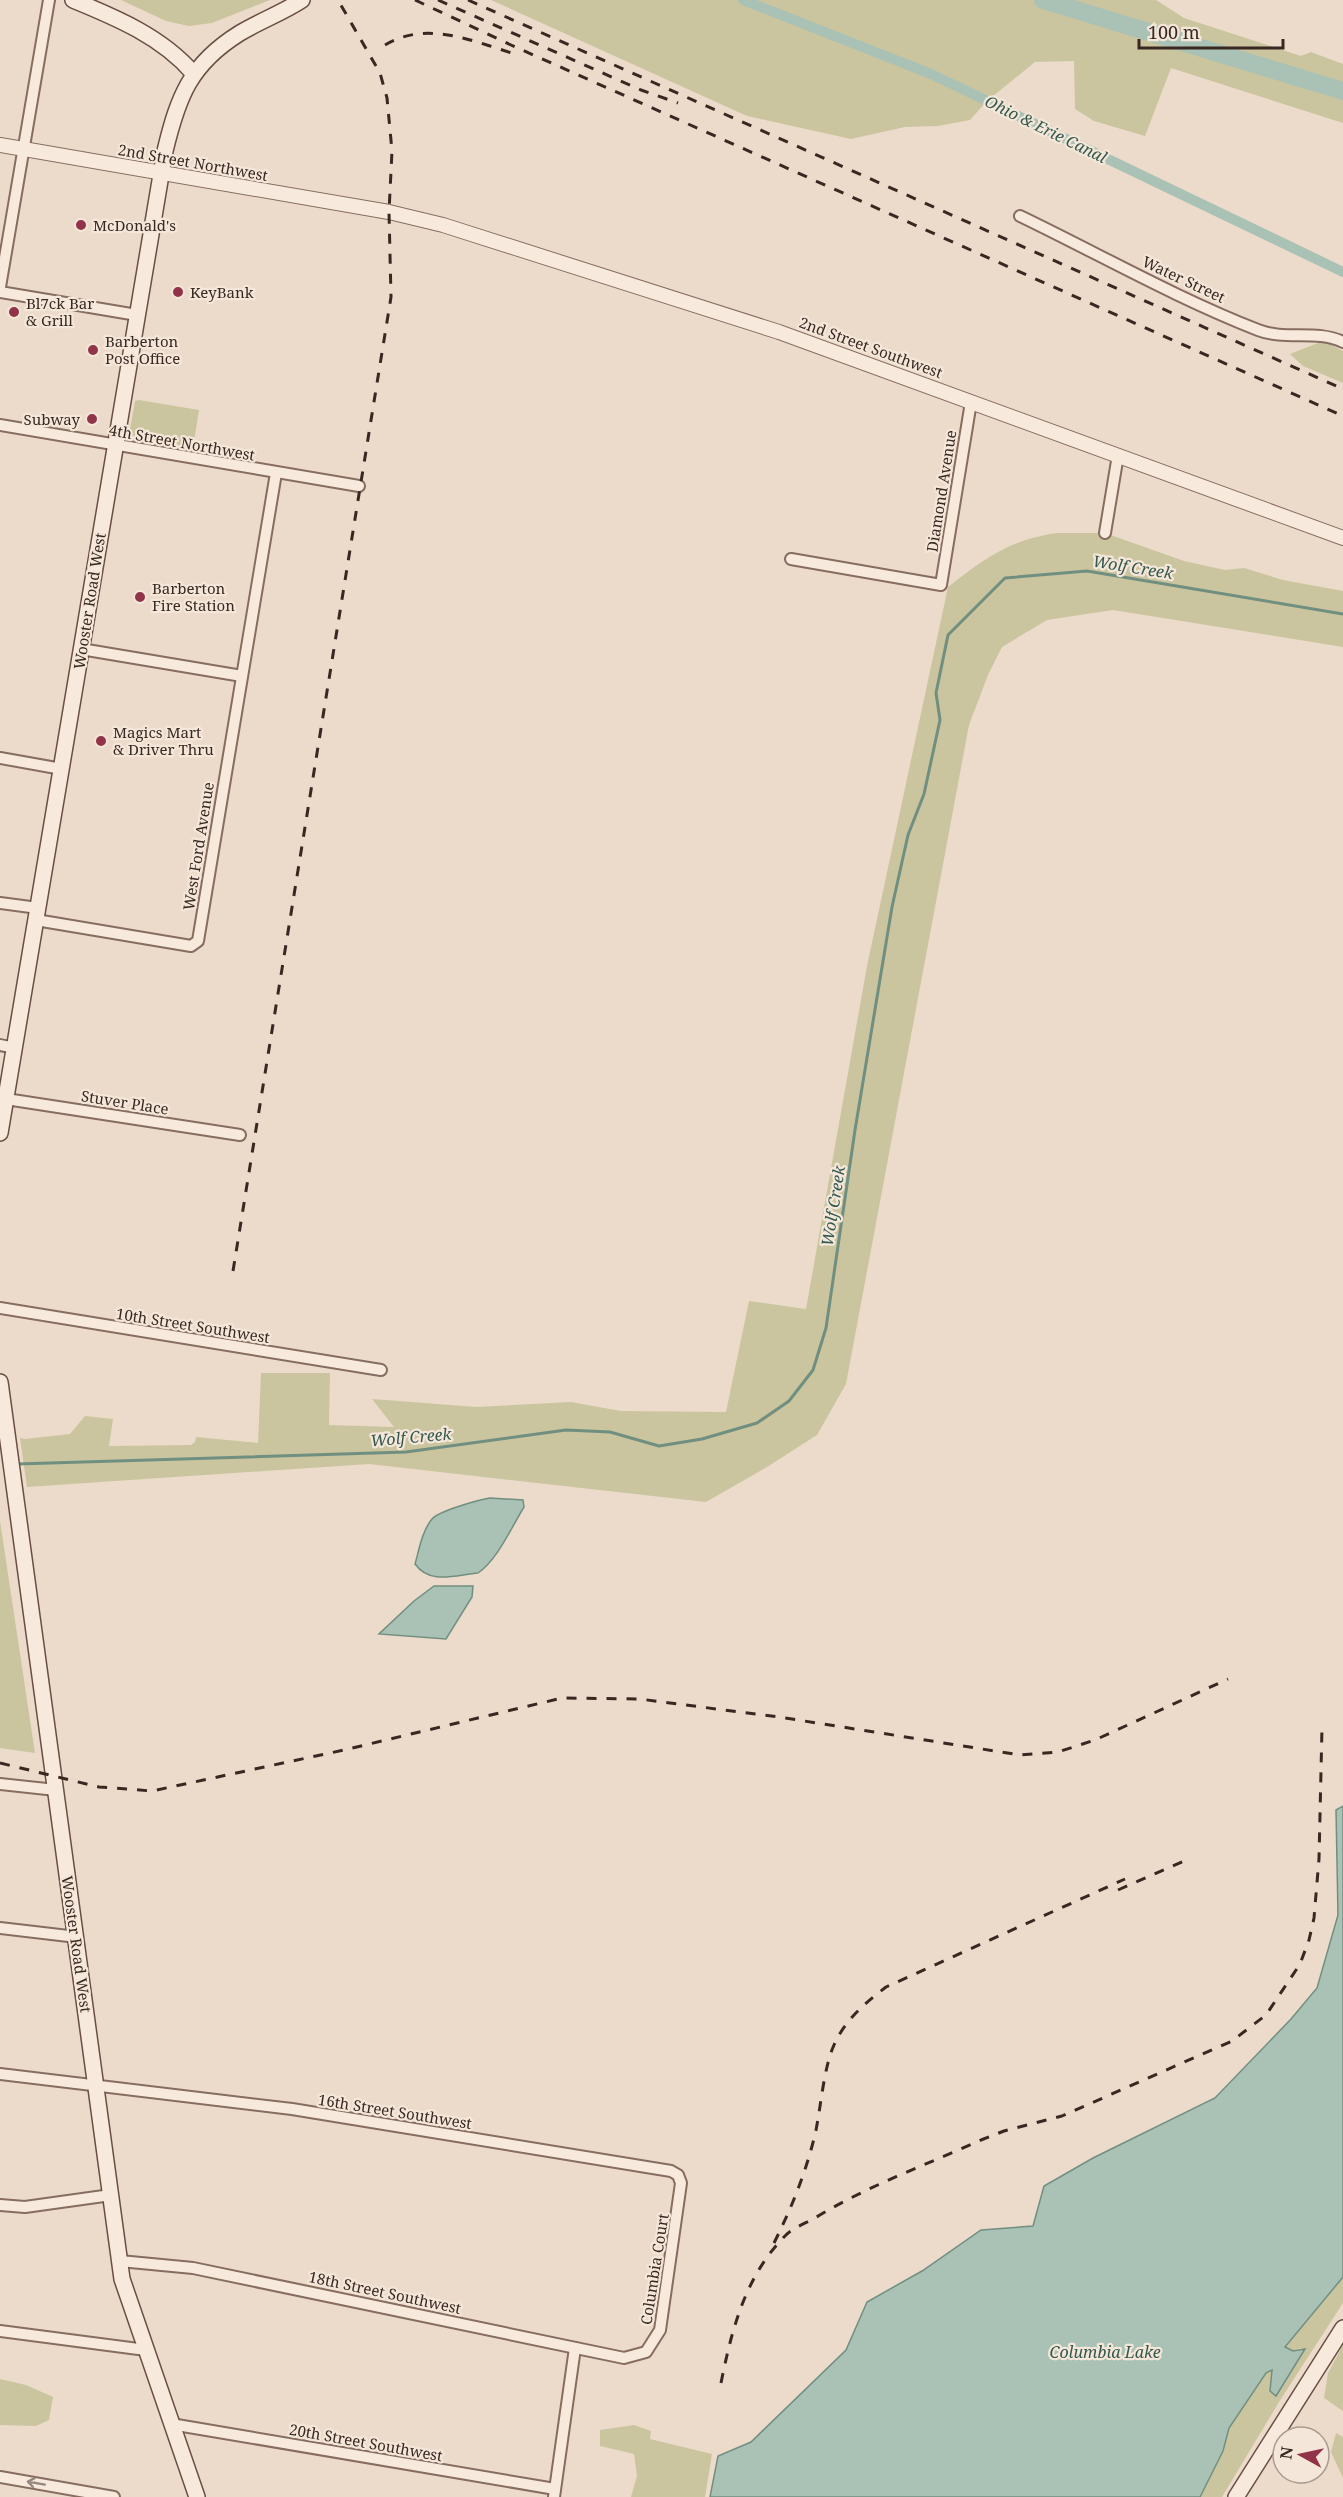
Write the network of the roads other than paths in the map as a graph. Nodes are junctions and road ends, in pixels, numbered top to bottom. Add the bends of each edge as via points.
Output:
1 (49, 0) edge
2 (73, 0) edge
3 (302, 0) edge
4 (194, 73) junction
5 (0, 145) edge
6 (24, 149) junction
7 (161, 174) junction
8 (380, 211) joint
9 (1020, 216) dead end
10 (0, 287) edge
11 (0, 292) edge
12 (137, 315) junction
13 (1343, 342) edge
14 (971, 402) junction
15 (0, 425) edge
16 (115, 446) junction
17 (1118, 455) junction
18 (276, 473) junction
19 (359, 486) dead end
20 (1104, 533) dead end
21 (1343, 538) edge
22 (790, 559) dead end
23 (81, 649) junction
24 (242, 676) junction
25 (0, 758) edge
26 (62, 769) junction
27 (0, 903) edge
28 (37, 914) junction
29 (7, 1047) edge
30 (6, 1099) junction
31 (0, 1133) edge
32 (240, 1135) dead end
33 (0, 1308) edge
34 (381, 1370) dead end
35 (0, 1382) edge
36 (0, 1784) edge
37 (56, 1790) junction
38 (0, 1928) edge
39 (77, 1937) junction
40 (0, 2074) edge
41 (97, 2085) junction
42 (681, 2183) joint
43 (111, 2195) junction
44 (0, 2205) edge
45 (120, 2261) junction
46 (1343, 2328) edge
47 (0, 2331) edge
48 (575, 2348) junction
49 (146, 2350) junction
50 (642, 2353) joint
51 (171, 2424) junction
52 (0, 2477) edge
53 (554, 2493) edge
54 (114, 2497) edge
55 (197, 2497) edge
56 (1236, 2497) edge

1 - 6 street
2 - 4 main road via 116,18 172,50
3 - 4 main road, Wooster Road West via 223,45
4 - 7 main road, Wooster Road West via 172,121
5 - 6 street, 2nd Street Northwest
6 - 7 street, 2nd Street Northwest
6 - 10 street
7 - 8 street, 2nd Street Northwest
7 - 12 main road, Wooster Road West
8 - 14 street, 2nd Street Southwest via 443,225 768,328
9 - 13 street, Water Street via 1261,331 1330,336
11 - 12 street
12 - 16 main road, Wooster Road West
14 - 17 street, 2nd Street Southwest
14 - 22 street, Diamond Avenue via 941,585
15 - 16 street, 4th Street Northwest
16 - 18 street, 4th Street Northwest
16 - 23 main road, Wooster Road West
17 - 20 street
17 - 21 street, 2nd Street Southwest
18 - 19 street, 4th Street Northwest
18 - 24 street, West Ford Avenue
23 - 24 street
23 - 26 main road, Wooster Road West
24 - 28 street, West Ford Avenue via 198,941 191,946
25 - 26 street
26 - 28 main road, Wooster Road West
27 - 28 street
28 - 29 main road, Wooster Road West
29 - 30 main road, Wooster Road West
30 - 31 main road, Wooster Road West
30 - 32 street, Stuver Place
33 - 34 street, 10th Street Southwest
35 - 37 main road, Wooster Road West
36 - 37 street
37 - 39 main road, Wooster Road West
38 - 39 street
39 - 41 main road, Wooster Road West
40 - 41 street, 16th Street Southwest
41 - 42 street, 16th Street Southwest via 290,2109 671,2171
41 - 43 main road, Wooster Road West
42 - 50 street, Columbia Court via 662,2324 653,2344
43 - 44 street via 25,2207
43 - 45 main road, Wooster Road West
45 - 48 street, 18th Street Southwest via 193,2268
45 - 49 main road, Wooster Road West via 124,2288
46 - 56 main road
47 - 49 street
48 - 50 street, 18th Street Southwest via 624,2358
48 - 53 street
49 - 51 main road, Wooster Road West
51 - 53 street, 20th Street Southwest
51 - 55 main road, Wooster Road West
54 -> 52 street

